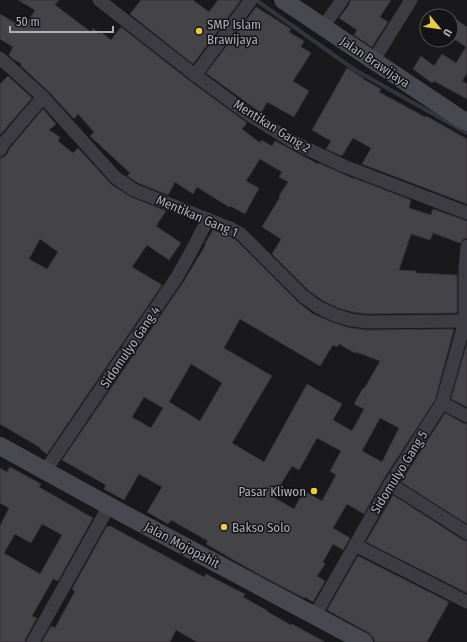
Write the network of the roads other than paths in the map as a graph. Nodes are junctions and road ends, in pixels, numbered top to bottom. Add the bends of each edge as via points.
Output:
1 (99, 0) edge
2 (283, 0) edge
3 (342, 0) edge
4 (411, 0) edge
5 (249, 3) edge
6 (323, 27) junction
7 (0, 58) edge
8 (373, 61) junction
9 (195, 75) junction
10 (43, 97) junction
11 (467, 122) edge
12 (0, 150) edge
13 (467, 213) edge
14 (208, 219) junction
15 (467, 246) edge
16 (466, 321) edge
17 (442, 403) junction
18 (467, 416) edge
19 (0, 446) edge
20 (45, 471) junction
21 (390, 484) junction
22 (109, 506) junction
23 (467, 533) edge
24 (355, 545) junction
25 (467, 602) edge
26 (315, 615) junction
27 (33, 642) edge
28 (364, 642) edge

1 - 9 street, Mentikan Gang 2
2 - 6 main road, Jalan Brawijaya
3 - 6 street
4 - 8 street
5 - 9 street
6 - 8 main road, Jalan Brawijaya
7 - 10 street, Mentikan Gang 1
8 - 11 main road, Jalan Brawijaya
9 - 13 street, Mentikan Gang 2 via 248,114 293,142 344,166
10 - 12 street
10 - 14 street, Mentikan Gang 1 via 116,178 134,190
14 - 16 street, Mentikan Gang 1 via 241,234 304,296 318,307 335,315 367,322
14 - 20 street, Sidomulyo Gang 4 via 177,277
15 - 16 street, Sidomulyo Gang 5 via 464,269
16 - 17 street, Sidomulyo Gang 5
17 - 18 street
17 - 21 street, Sidomulyo Gang 5
19 - 20 main road, Jalan Mojopahit
20 - 22 main road, Jalan Mojopahit
21 - 23 street
21 - 24 street, Sidomulyo Gang 5
22 - 26 main road, Jalan Mojopahit
22 - 27 street
24 - 25 street
24 - 26 street, Sidomulyo Gang 5
26 - 28 main road, Jalan Mojopahit

